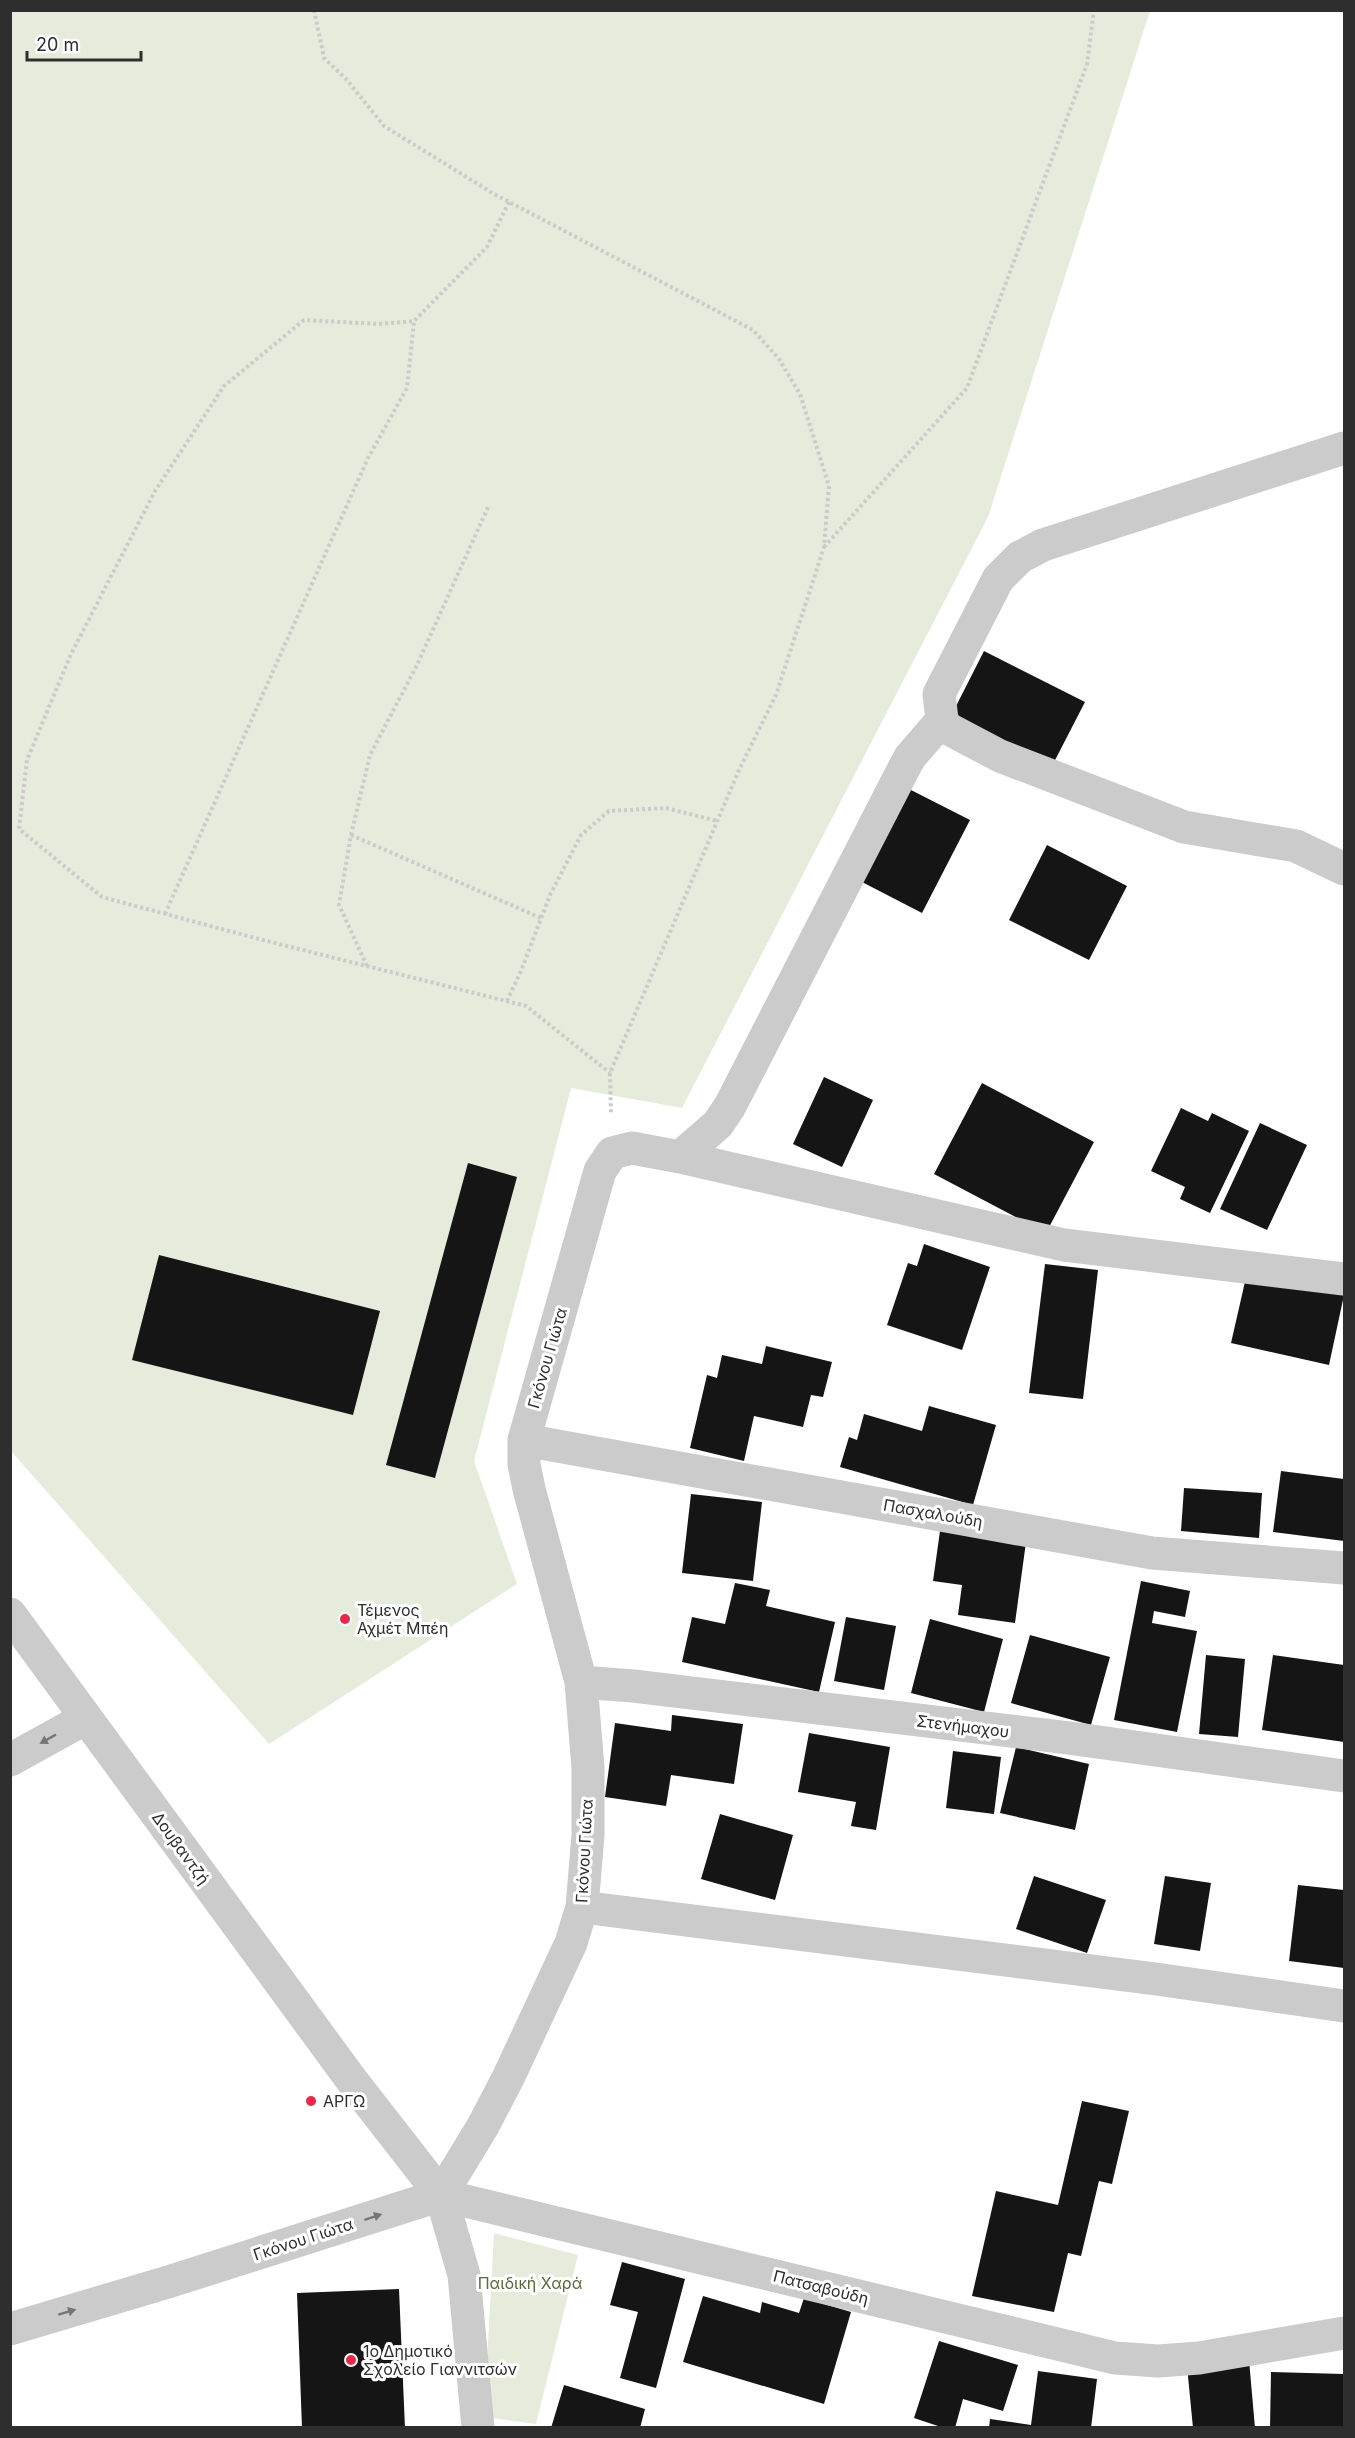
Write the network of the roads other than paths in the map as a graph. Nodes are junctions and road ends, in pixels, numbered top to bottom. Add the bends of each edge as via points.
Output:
1 (1344, 448) edge
2 (942, 720) junction
3 (1344, 869) edge
4 (680, 1157) junction
5 (1344, 1279) edge
6 (524, 1440) junction
7 (1344, 1568) edge
8 (10, 1614) edge
9 (581, 1683) junction
10 (86, 1718) junction
11 (10, 1760) edge
12 (1344, 1776) edge
13 (582, 1907) junction
14 (1344, 2006) edge
15 (441, 2195) junction
16 (10, 2329) edge
17 (1344, 2332) edge
18 (478, 2427) edge

1 - 2 street via 1043,545 1020,556 998,579 939,694
2 - 3 street via 963,738 1000,756 1184,827 1296,846
2 - 4 street via 910,757 730,1106 718,1124
4 - 5 street via 1064,1245
4 - 6 street, Γκόνου Γιώτα via 622,1149 612,1153 600,1171
6 - 7 street, Πασχαλούδη via 1152,1552
6 - 9 street, Γκόνου Γιώτα via 529,1489
8 - 10 street, Δουβαντζή
9 - 12 street, Στενήμαχου via 1069,1738
9 - 13 street, Γκόνου Γιώτα via 588,1791
10 -> 11 street
10 - 15 street, Δουβαντζή via 353,2082
13 - 14 street
13 - 15 street, Γκόνου Γιώτα via 571,1943 509,2076
16 -> 15 street, Γκόνου Γιώτα
15 - 17 street, Πατσαβούδη via 1115,2358 1199,2358
15 - 18 street via 464,2275

